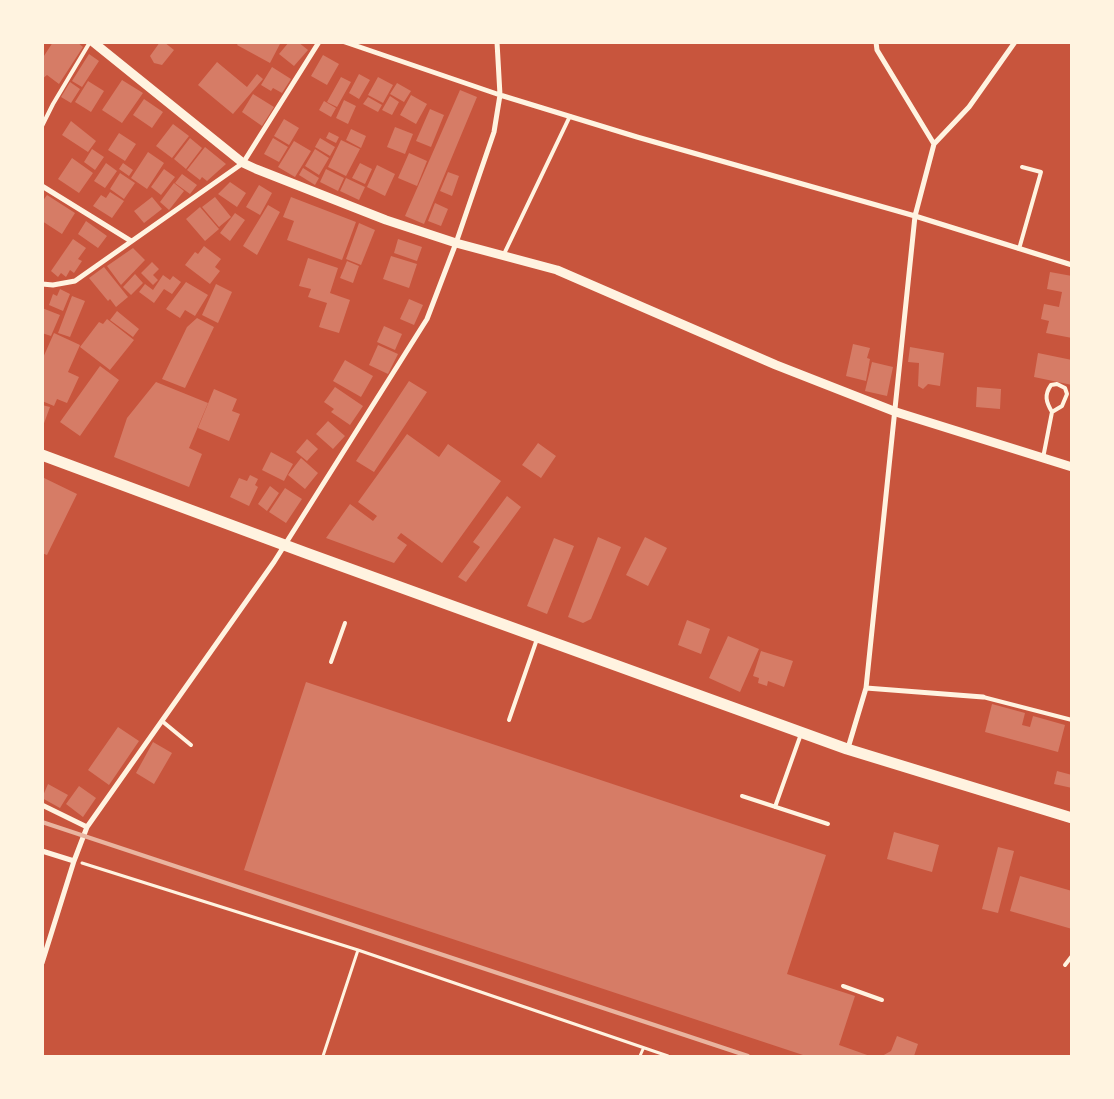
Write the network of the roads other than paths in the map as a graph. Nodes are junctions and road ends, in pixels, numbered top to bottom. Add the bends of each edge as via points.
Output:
1 (92, 42) edge
2 (319, 42) edge
3 (345, 42) edge
4 (497, 42) edge
5 (876, 42) edge
6 (1015, 42) edge
7 (500, 95) junction
8 (570, 116) junction
9 (42, 126) edge
10 (934, 144) junction
11 (243, 163) junction
12 (1022, 167) dead end
13 (42, 186) edge
14 (915, 216) junction
15 (130, 241) junction
16 (456, 243) junction
17 (1019, 249) junction
18 (504, 256) junction
19 (1072, 265) edge
20 (42, 284) edge
21 (896, 412) junction
22 (1052, 412) junction
23 (42, 455) edge
24 (1043, 458) junction
25 (1072, 467) edge
26 (285, 545) junction
27 (346, 623) dead end
28 (538, 637) junction
29 (331, 662) dead end
30 (866, 688) junction
31 (984, 696) joint
32 (508, 720) dead end
33 (1072, 720) edge
34 (162, 721) junction
35 (802, 732) junction
36 (191, 745) dead end
37 (847, 749) junction
38 (742, 796) dead end
39 (42, 805) edge
40 (775, 807) junction
41 (1072, 818) edge
42 (828, 824) dead end
43 (87, 827) junction
44 (42, 850) edge
45 (74, 861) junction
46 (1072, 956) edge
47 (42, 963) edge
48 (1065, 965) dead end
49 (844, 986) dead end
50 (882, 1000) dead end

1 - 9 lane
1 - 11 street
2 - 11 street
3 - 7 street
4 - 7 street
5 - 10 street via 877,50
6 - 10 street via 968,107
7 - 8 street
7 - 16 street via 494,132
8 - 14 street
8 - 18 lane
10 - 14 street
11 - 15 street
11 - 16 street via 376,216
12 - 17 lane via 1040,172
13 - 15 street
14 - 17 street
14 - 21 street
15 - 20 street via 75,280
16 - 18 street
16 - 26 street via 427,319
17 - 19 street
18 - 21 street via 557,270 776,365
21 - 24 street
21 - 30 street
22 - 22 lane via 1046,392 1051,385 1057,384 1065,388 1067,394 1062,406
22 - 24 lane
23 - 26 highway
24 - 25 street
26 - 28 highway
26 - 34 street
27 - 29 lane
28 - 32 lane
28 - 35 highway
30 - 31 street
30 - 37 street
31 - 33 lane
34 - 36 lane
34 - 43 street
35 - 37 highway
35 - 40 lane
37 - 41 highway
38 - 40 lane
39 - 43 street
40 - 42 lane
43 - 45 street
44 - 45 street
45 - 47 street
46 - 48 lane
49 - 50 lane

